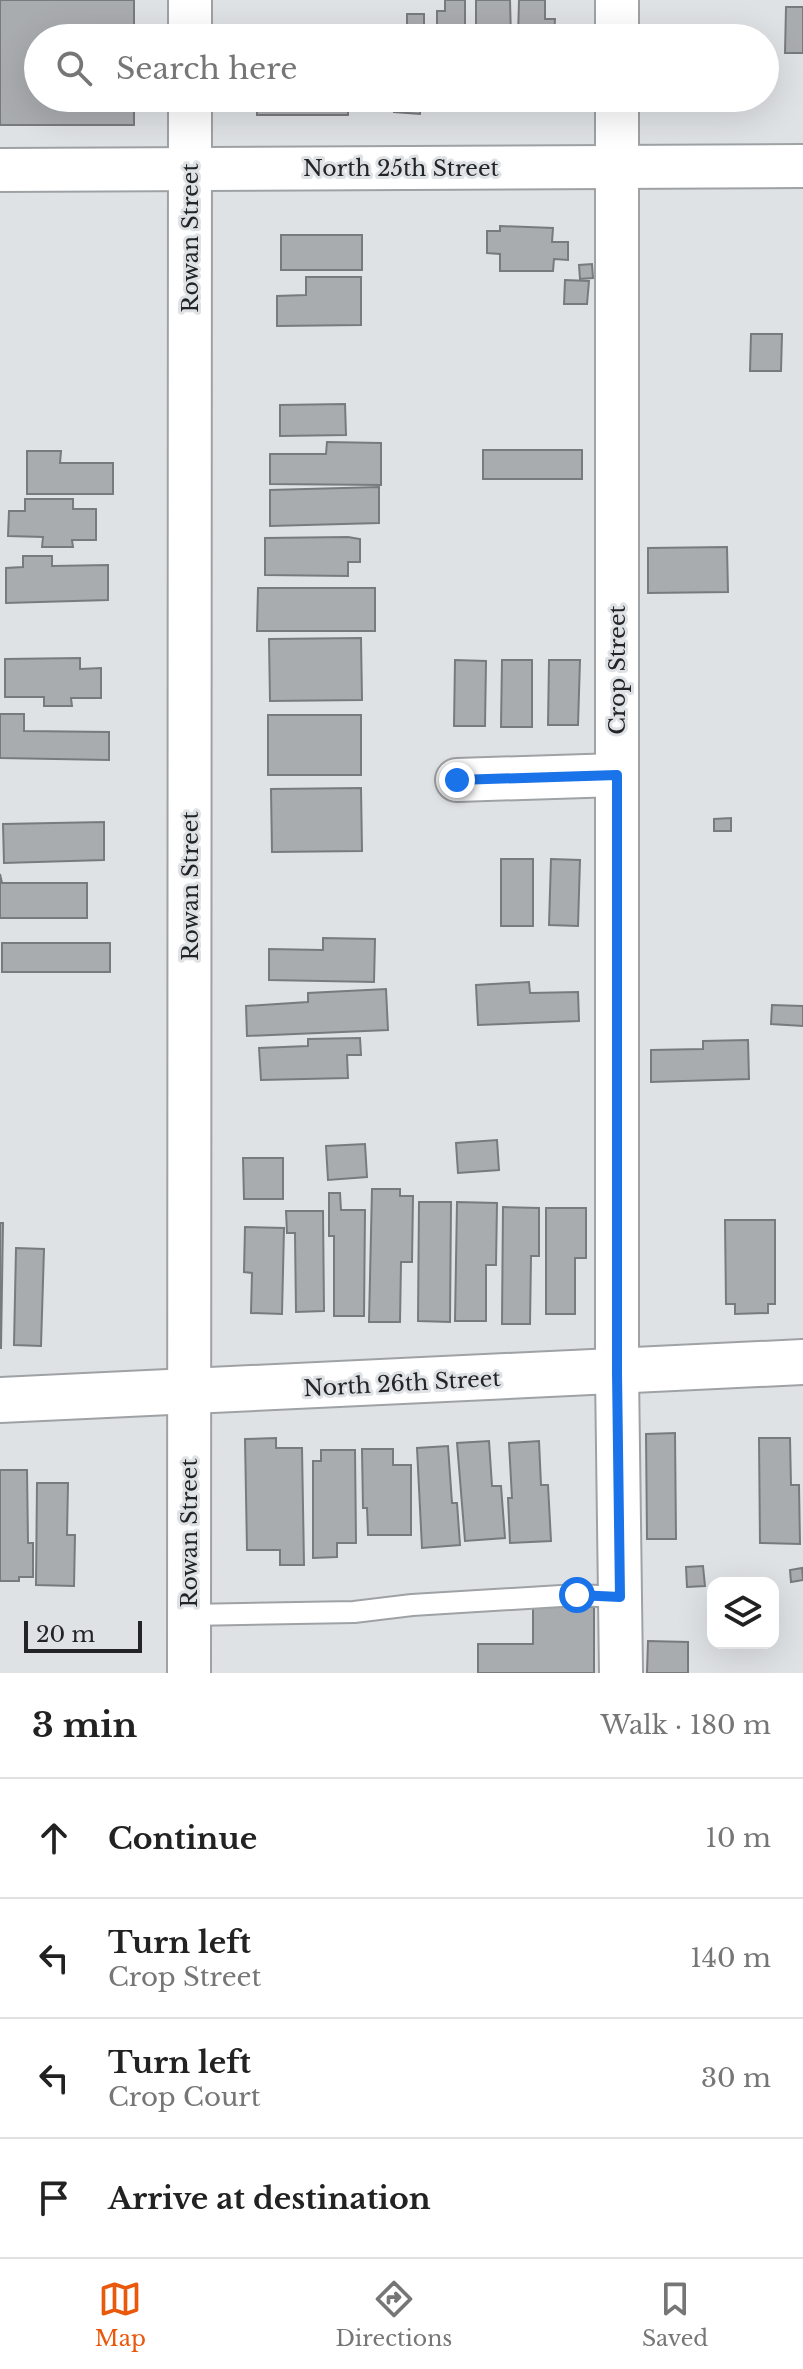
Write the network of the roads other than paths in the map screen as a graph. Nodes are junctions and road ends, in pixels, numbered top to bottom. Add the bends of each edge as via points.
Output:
1 (190, 0) edge
2 (617, 0) edge
3 (190, 24) edge
4 (617, 24) edge
5 (190, 112) edge
6 (617, 112) edge
7 (803, 166) edge
8 (617, 167) junction
9 (190, 169) junction
10 (0, 170) edge
11 (617, 775) junction
12 (457, 780) dead end
13 (803, 1362) edge
14 (617, 1373) junction
15 (190, 1392) junction
16 (0, 1400) edge
17 (620, 1597) junction
18 (189, 1615) junction
19 (189, 1673) edge
20 (621, 1673) edge

1 - 3 street
2 - 4 street
5 - 9 street, Rowan Street
6 - 8 street, Crop Street
7 - 8 street, North 25th Street
8 - 9 street, North 25th Street
8 - 11 street, Crop Street
9 - 10 street, North 25th Street
9 - 15 street, Rowan Street
11 - 12 street
11 - 14 street, Crop Street
13 - 14 street, North 26th Street
14 - 15 street, North 26th Street
14 - 17 street, Crop Street
15 - 16 street, North 26th Street
15 - 18 street, Rowan Street
17 - 18 lane
17 - 20 street, Crop Street
18 - 19 street, Rowan Street

